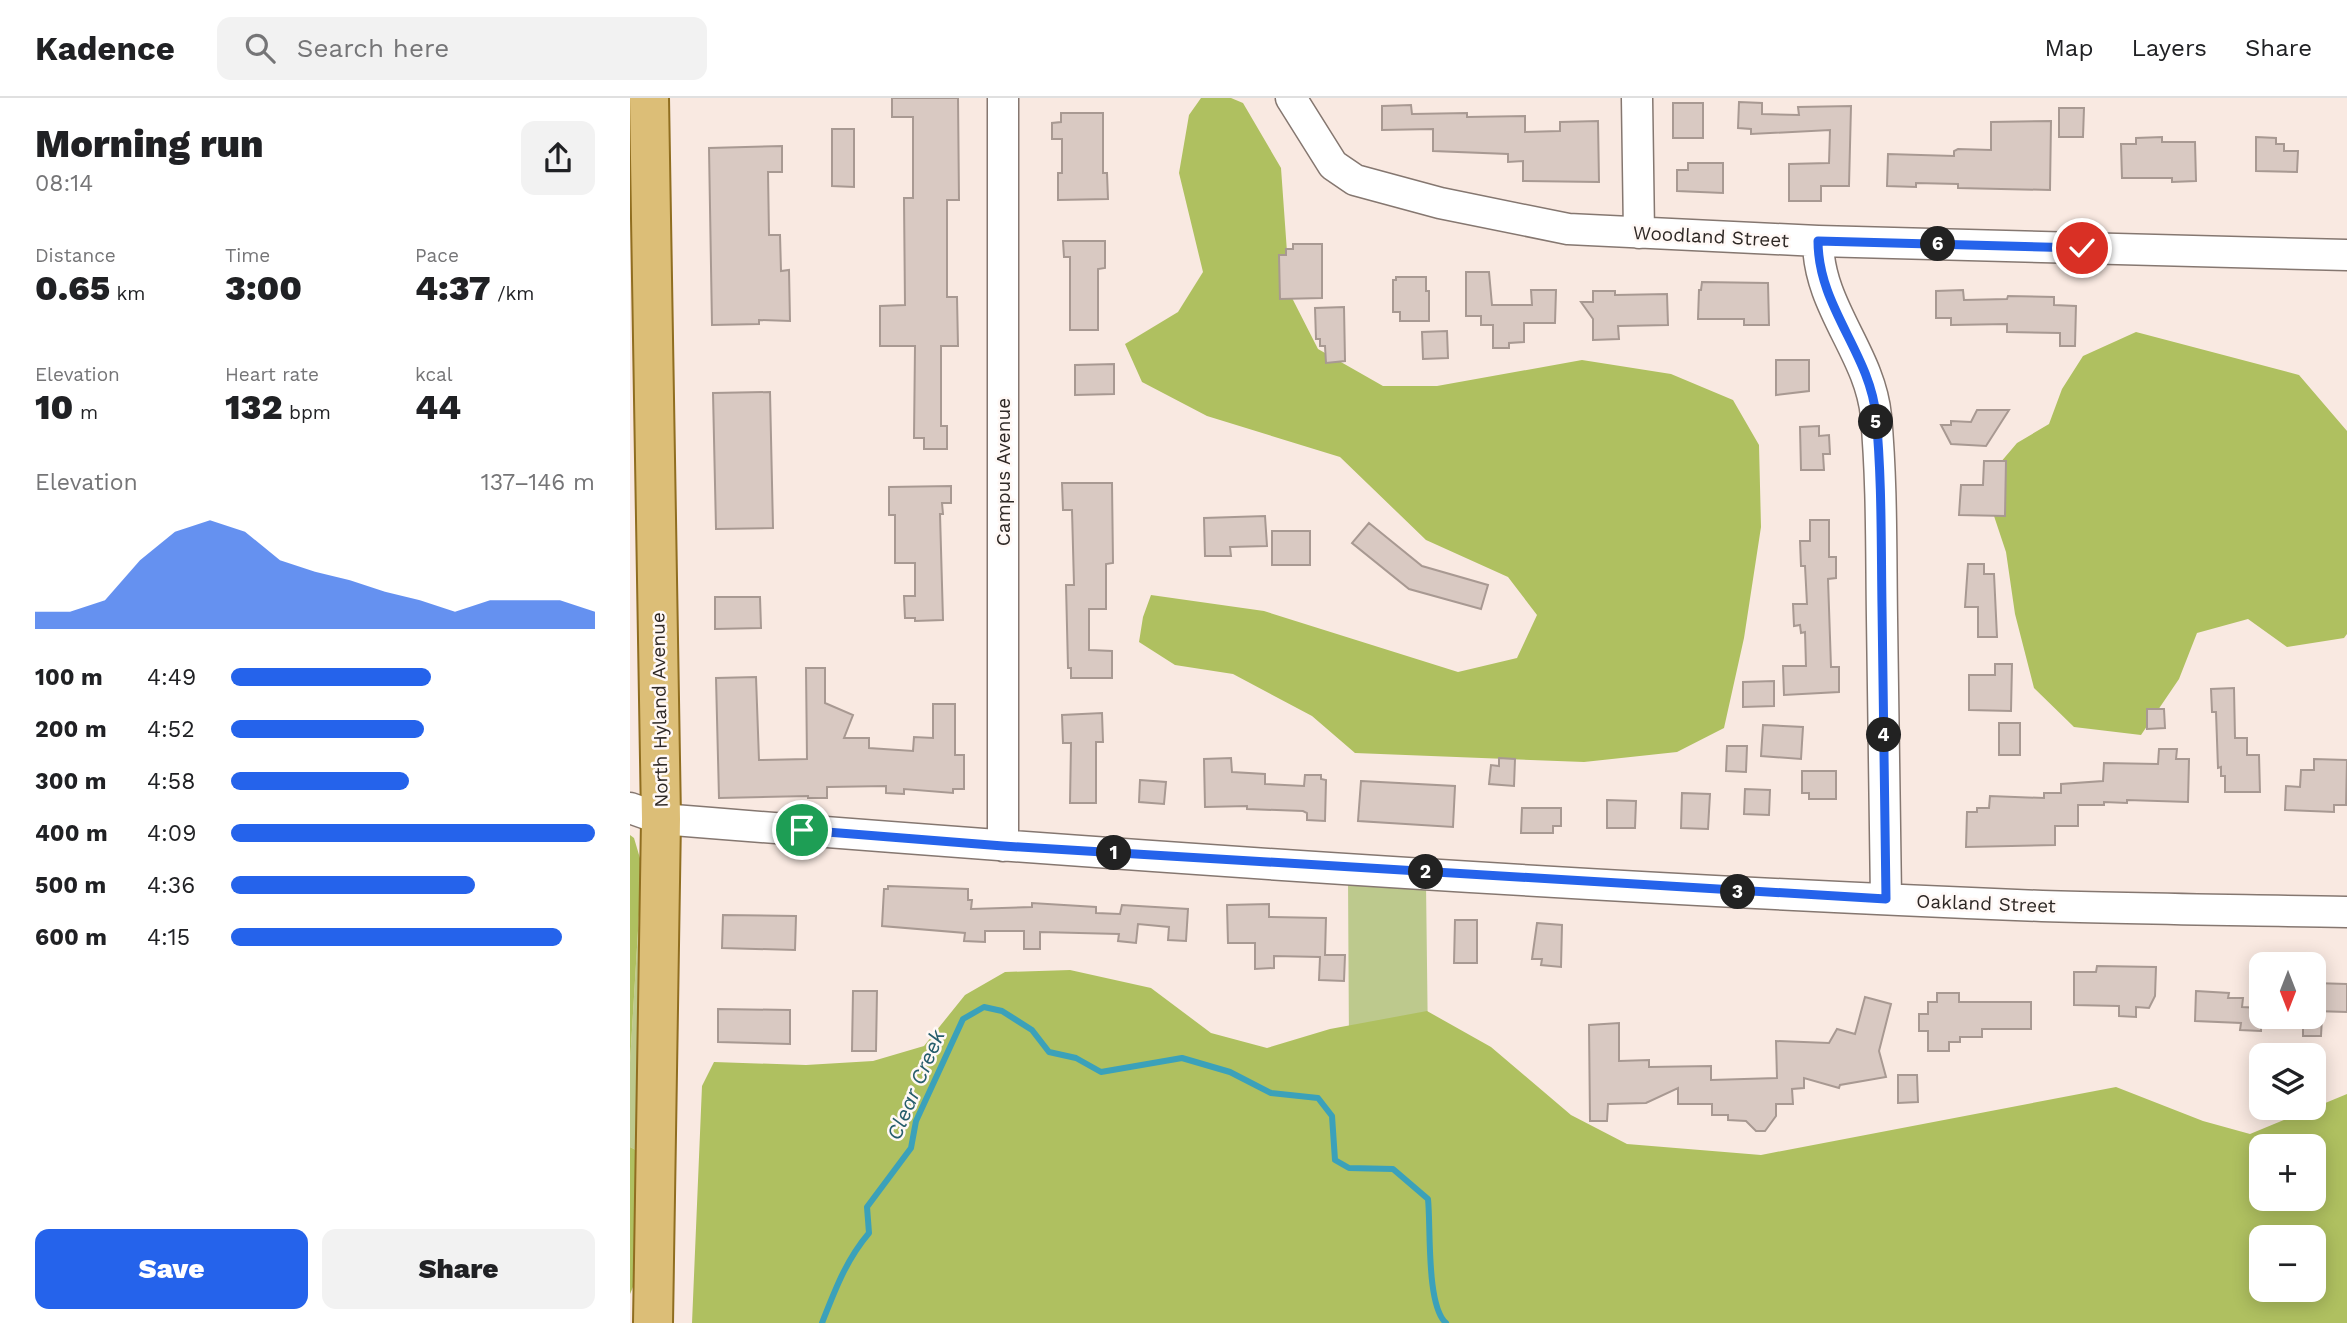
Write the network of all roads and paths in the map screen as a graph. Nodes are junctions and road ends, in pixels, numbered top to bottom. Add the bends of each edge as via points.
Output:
1 (649, 98) edge
2 (1003, 98) edge
3 (1291, 98) edge
4 (1637, 98) edge
5 (1639, 233) junction
6 (1818, 241) junction
7 (2347, 255) edge
8 (645, 813) edge
9 (1003, 846) junction
10 (1886, 899) junction
11 (2347, 912) edge
12 (653, 1323) edge

1 - 8 main road, North Hyland Avenue
2 - 9 street, Campus Avenue
3 - 5 street, Woodland Street via 1333,164 1354,180 1522,222
4 - 5 street
5 - 6 street, Woodland Street
6 - 7 street, Woodland Street
6 - 10 street via 1818,265 1826,289 1865,373 1876,413
8 - 9 street, Oakland Street
8 - 12 main road, North Hyland Avenue
9 - 10 street, Oakland Street
10 - 11 street, Oakland Street

